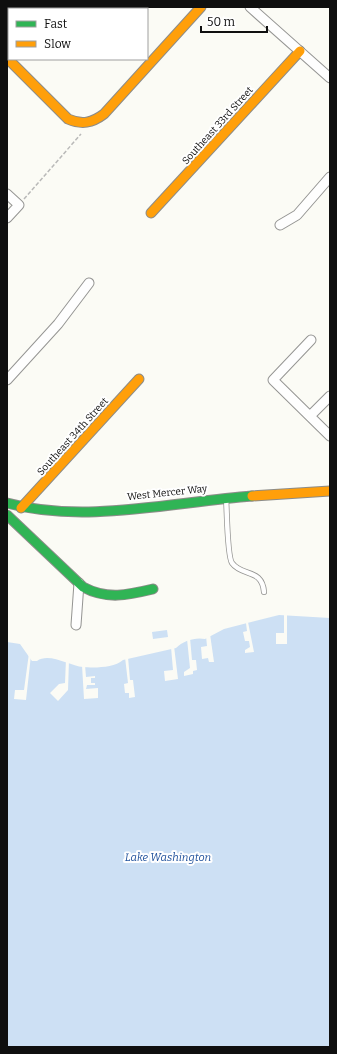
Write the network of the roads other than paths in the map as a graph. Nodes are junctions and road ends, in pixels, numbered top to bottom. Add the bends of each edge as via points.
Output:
1 (201, 7) edge
2 (250, 7) edge
3 (300, 51) junction
4 (9, 60) edge
5 (330, 78) edge
6 (330, 177) edge
7 (7, 194) edge
8 (151, 213) dead end
9 (7, 218) edge
10 (280, 225) dead end
11 (89, 283) dead end
12 (311, 340) dead end
13 (139, 379) dead end
14 (7, 380) edge
15 (330, 396) edge
16 (310, 416) junction
17 (330, 436) edge
18 (330, 491) edge
19 (226, 498) junction
20 (7, 503) edge
21 (21, 508) junction
22 (7, 516) edge
23 (79, 583) junction
24 (153, 589) dead end
25 (264, 592) dead end
26 (76, 625) dead end

1 - 4 street via 104,114 90,123 68,119
2 - 3 street
3 - 5 street
3 - 8 street, Southeast 33rd Street
6 - 10 street via 297,215
7 - 9 street via 19,204
11 - 14 street via 58,324
12 - 16 street via 273,380
13 - 21 street, Southeast 34th Street
15 - 16 street
16 - 17 street
18 - 19 street, West Mercer Way
19 - 21 street, West Mercer Way via 83,511 43,512
19 - 25 lane via 230,559 236,567 261,580
20 - 21 street, West Mercer Way
22 - 23 street
23 - 24 street via 94,594 107,596 123,596
23 - 26 street

